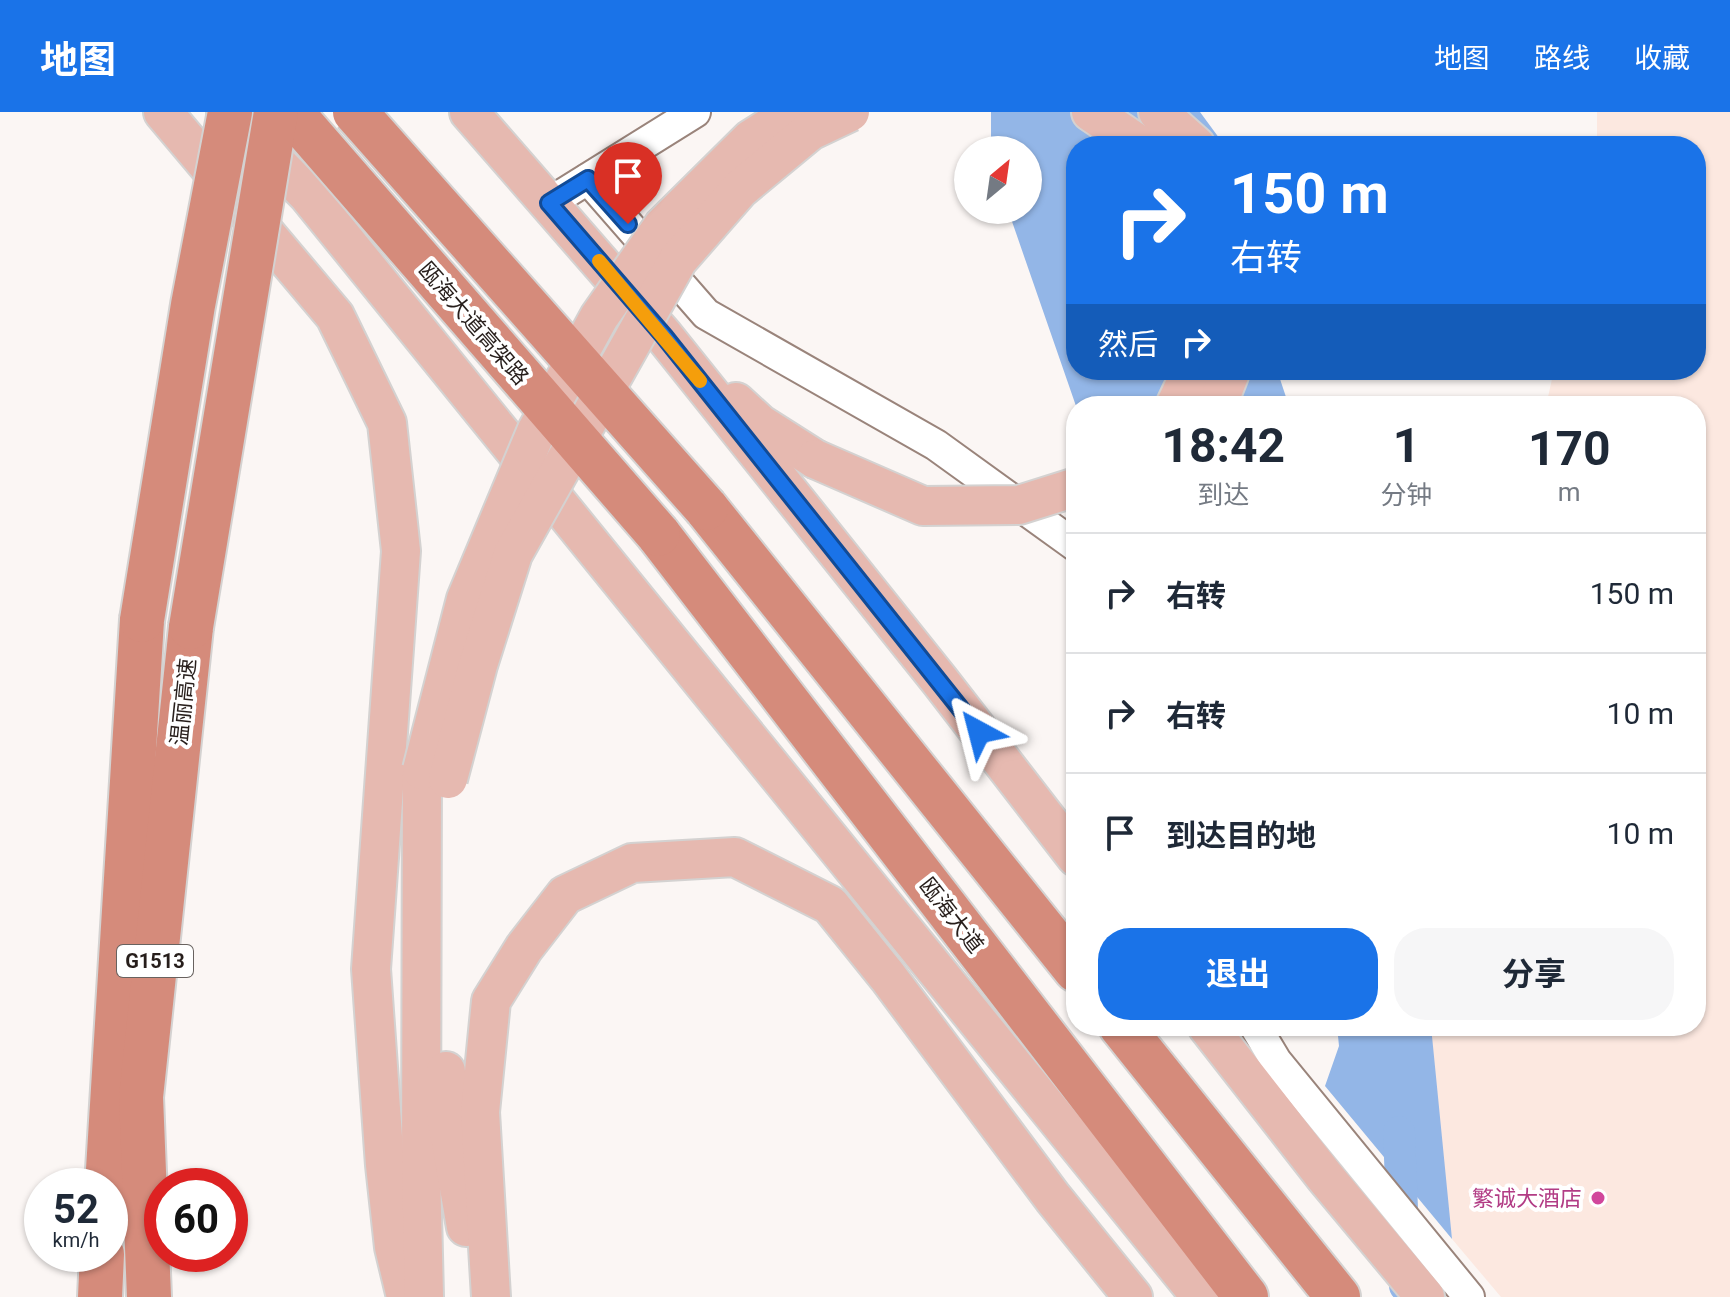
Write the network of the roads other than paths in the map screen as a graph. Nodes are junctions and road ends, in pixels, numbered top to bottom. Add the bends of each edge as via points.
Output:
1 (163, 112) edge
2 (228, 112) edge
3 (276, 112) edge
4 (291, 112) edge
5 (355, 112) edge
6 (469, 112) edge
7 (794, 112) edge
8 (850, 112) edge
9 (1091, 112) edge
10 (1158, 112) edge
11 (683, 115) edge
12 (1126, 136) edge
13 (1185, 136) edge
14 (588, 179) junction
15 (549, 203) junction
16 (423, 264) junction
17 (664, 336) junction
18 (1066, 490) edge
19 (658, 534) joint
20 (1066, 539) edge
21 (435, 774) junction
22 (1066, 844) edge
23 (1066, 958) edge
24 (1129, 1036) edge
25 (1215, 1036) edge
26 (1261, 1036) edge
27 (108, 1168) edge
28 (101, 1272) edge
29 (1468, 1296) edge
30 (100, 1297) edge
31 (149, 1297) edge
32 (406, 1297) edge
33 (424, 1297) edge
34 (478, 1297) edge
35 (491, 1297) edge
36 (1133, 1297) edge
37 (1201, 1297) edge
38 (1246, 1297) edge
39 (1338, 1297) edge
40 (1425, 1297) edge

1 - 32 main road via 335,316 387,423 401,551 371,969 394,1247
2 - 27 highway, 温丽高速 / G1513, bridge via 142,620
2 - 37 main road via 308,195
3 - 16 highway, bridge
3 - 31 highway, 温丽高速 / G1513, bridge via 191,627 141,1097
4 - 16 highway, 瓯海大道高架路, bridge
5 - 23 highway, bridge via 706,508
6 - 15 main road
7 - 21 main road, bridge via 751,139 663,226 599,317 536,432 466,599
8 - 21 main road, bridge via 810,131 740,189 678,260 513,554 478,665
9 - 12 main road
10 - 13 main road
11 - 14 street
14 - 15 street
14 - 20 street via 706,314 936,445
15 - 17 main road
16 - 19 highway, 瓯海大道高架路, bridge
17 - 18 main road, bridge via 760,424 815,459 923,506 1019,505
17 - 22 main road
19 - 38 highway, 瓯海大道
21 - 33 main road via 421,1170
21 - 34 main road via 446,1114
24 - 39 highway
25 - 40 main road
26 - 29 street
28 - 30 highway
35 - 36 main road via 480,1112 491,1001 565,895 632,863 735,857 830,905

